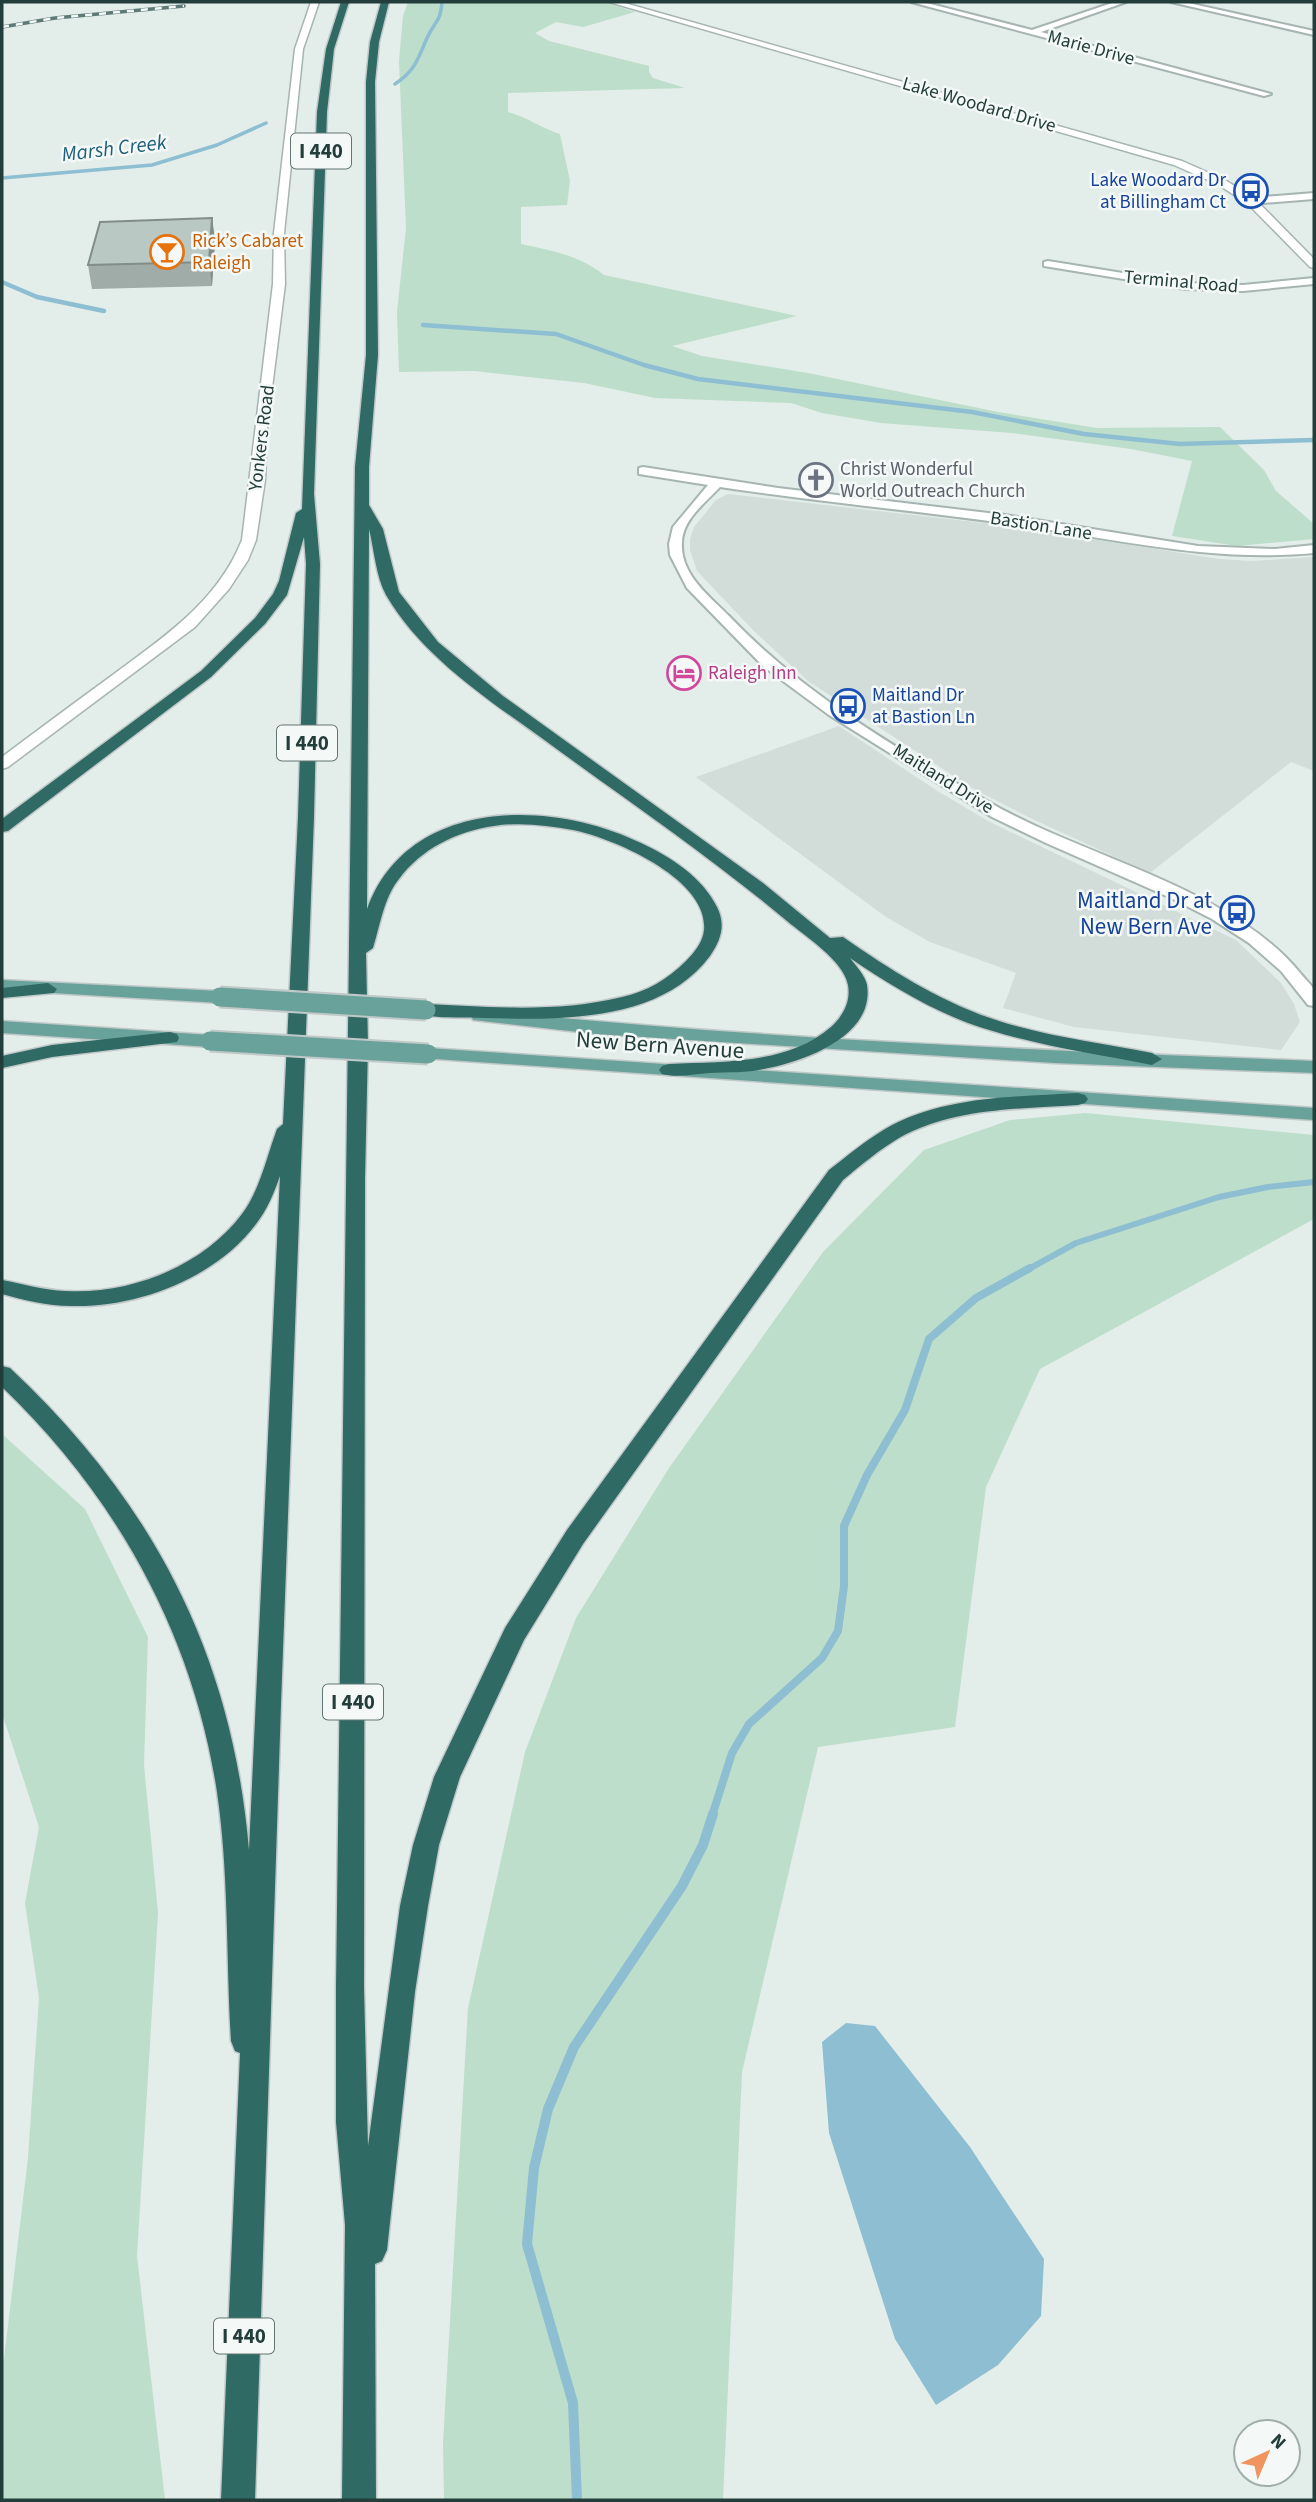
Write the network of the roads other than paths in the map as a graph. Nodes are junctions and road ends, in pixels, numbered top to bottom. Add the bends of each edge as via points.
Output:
1 (316, 2) edge
2 (345, 2) edge
3 (385, 2) edge
4 (613, 2) edge
5 (915, 2) edge
6 (1122, 2) edge
7 (1175, 2) edge
8 (1034, 32) junction
9 (1314, 33) edge
10 (1267, 94) dead end
11 (1314, 195) edge
12 (1251, 201) junction
13 (1048, 264) dead end
14 (1314, 265) edge
15 (1314, 281) edge
16 (643, 471) dead end
17 (716, 484) junction
18 (307, 494) junction
19 (362, 501) junction
20 (1314, 549) edge
21 (2, 764) edge
22 (2, 827) edge
23 (757, 887) junction
24 (357, 970) junction
25 (2, 985) edge
26 (48, 989) junction
27 (2, 993) edge
28 (1314, 1001) edge
29 (426, 1010) junction
30 (2, 1027) edge
31 (170, 1038) junction
32 (825, 1042) junction
33 (1152, 1059) junction
34 (2, 1062) edge
35 (1314, 1067) edge
36 (669, 1070) junction
37 (1078, 1099) junction
38 (1314, 1114) edge
39 (293, 1115) junction
40 (2, 1287) edge
41 (2, 1374) edge
42 (251, 2173) junction
43 (358, 2360) junction
44 (238, 2500) edge
45 (359, 2500) edge

1 - 21 street, Yonkers Road via 299,49 279,233 279,284 249,540 241,560 190,624
2 - 18 highway, I 440 via 330,49 322,112
3 - 19 highway, I 440 via 375,34 369,83 370,351
4 - 12 street, Lake Woodard Drive via 1164,158 1209,176
5 - 8 street, Marie Drive
6 - 8 street
7 - 9 street
8 - 10 street, Marie Drive
11 - 12 street
12 - 14 street, Lake Woodard Drive
13 - 15 street, Terminal Road via 1216,288
16 - 17 street, Bastion Lane
17 - 20 street, Bastion Lane via 1003,519 1202,552 1267,554
17 - 28 street, Maitland Drive via 677,532 679,564 698,593 775,670 977,802 1245,932 1273,952
18 - 22 highway via 286,581 260,621 206,674
18 - 39 highway, I 440 via 313,564
19 - 23 highway via 376,529 392,593 433,645 525,719
19 - 24 highway, I 440
23 - 32 highway via 837,953 855,977 858,988 853,1013
23 - 33 highway via 892,979 950,1008 1032,1035
24 - 29 highway via 380,898 402,863 438,838 494,822 554,820 631,843 692,885 711,915 710,941 696,961 665,986 624,1003 561,1012
24 - 43 highway, I 440 via 350,2027 351,2122 360,2225
25 - 26 main road, New Bern Avenue
26 - 27 highway
26 - 29 main road, New Bern Avenue, bridge
29 - 32 main road, New Bern Avenue via 596,1028
30 - 31 main road, New Bern Avenue
31 - 34 highway via 51,1051
31 - 36 main road, New Bern Avenue, bridge
32 - 33 main road, New Bern Avenue
32 - 36 highway via 762,1064
33 - 35 main road, New Bern Avenue
36 - 37 main road, New Bern Avenue
37 - 38 main road, New Bern Avenue
37 - 43 highway via 938,1113 882,1137 836,1175 575,1537 514,1635 447,1777 426,1845 401,1992
39 - 40 highway via 251,1217 236,1234 177,1276 75,1299
39 - 42 highway, I 440
41 - 42 highway via 45,1415 95,1474 144,1545 187,1635 213,1713 230,1792
42 - 44 highway, I 440
43 - 45 highway, I 440

